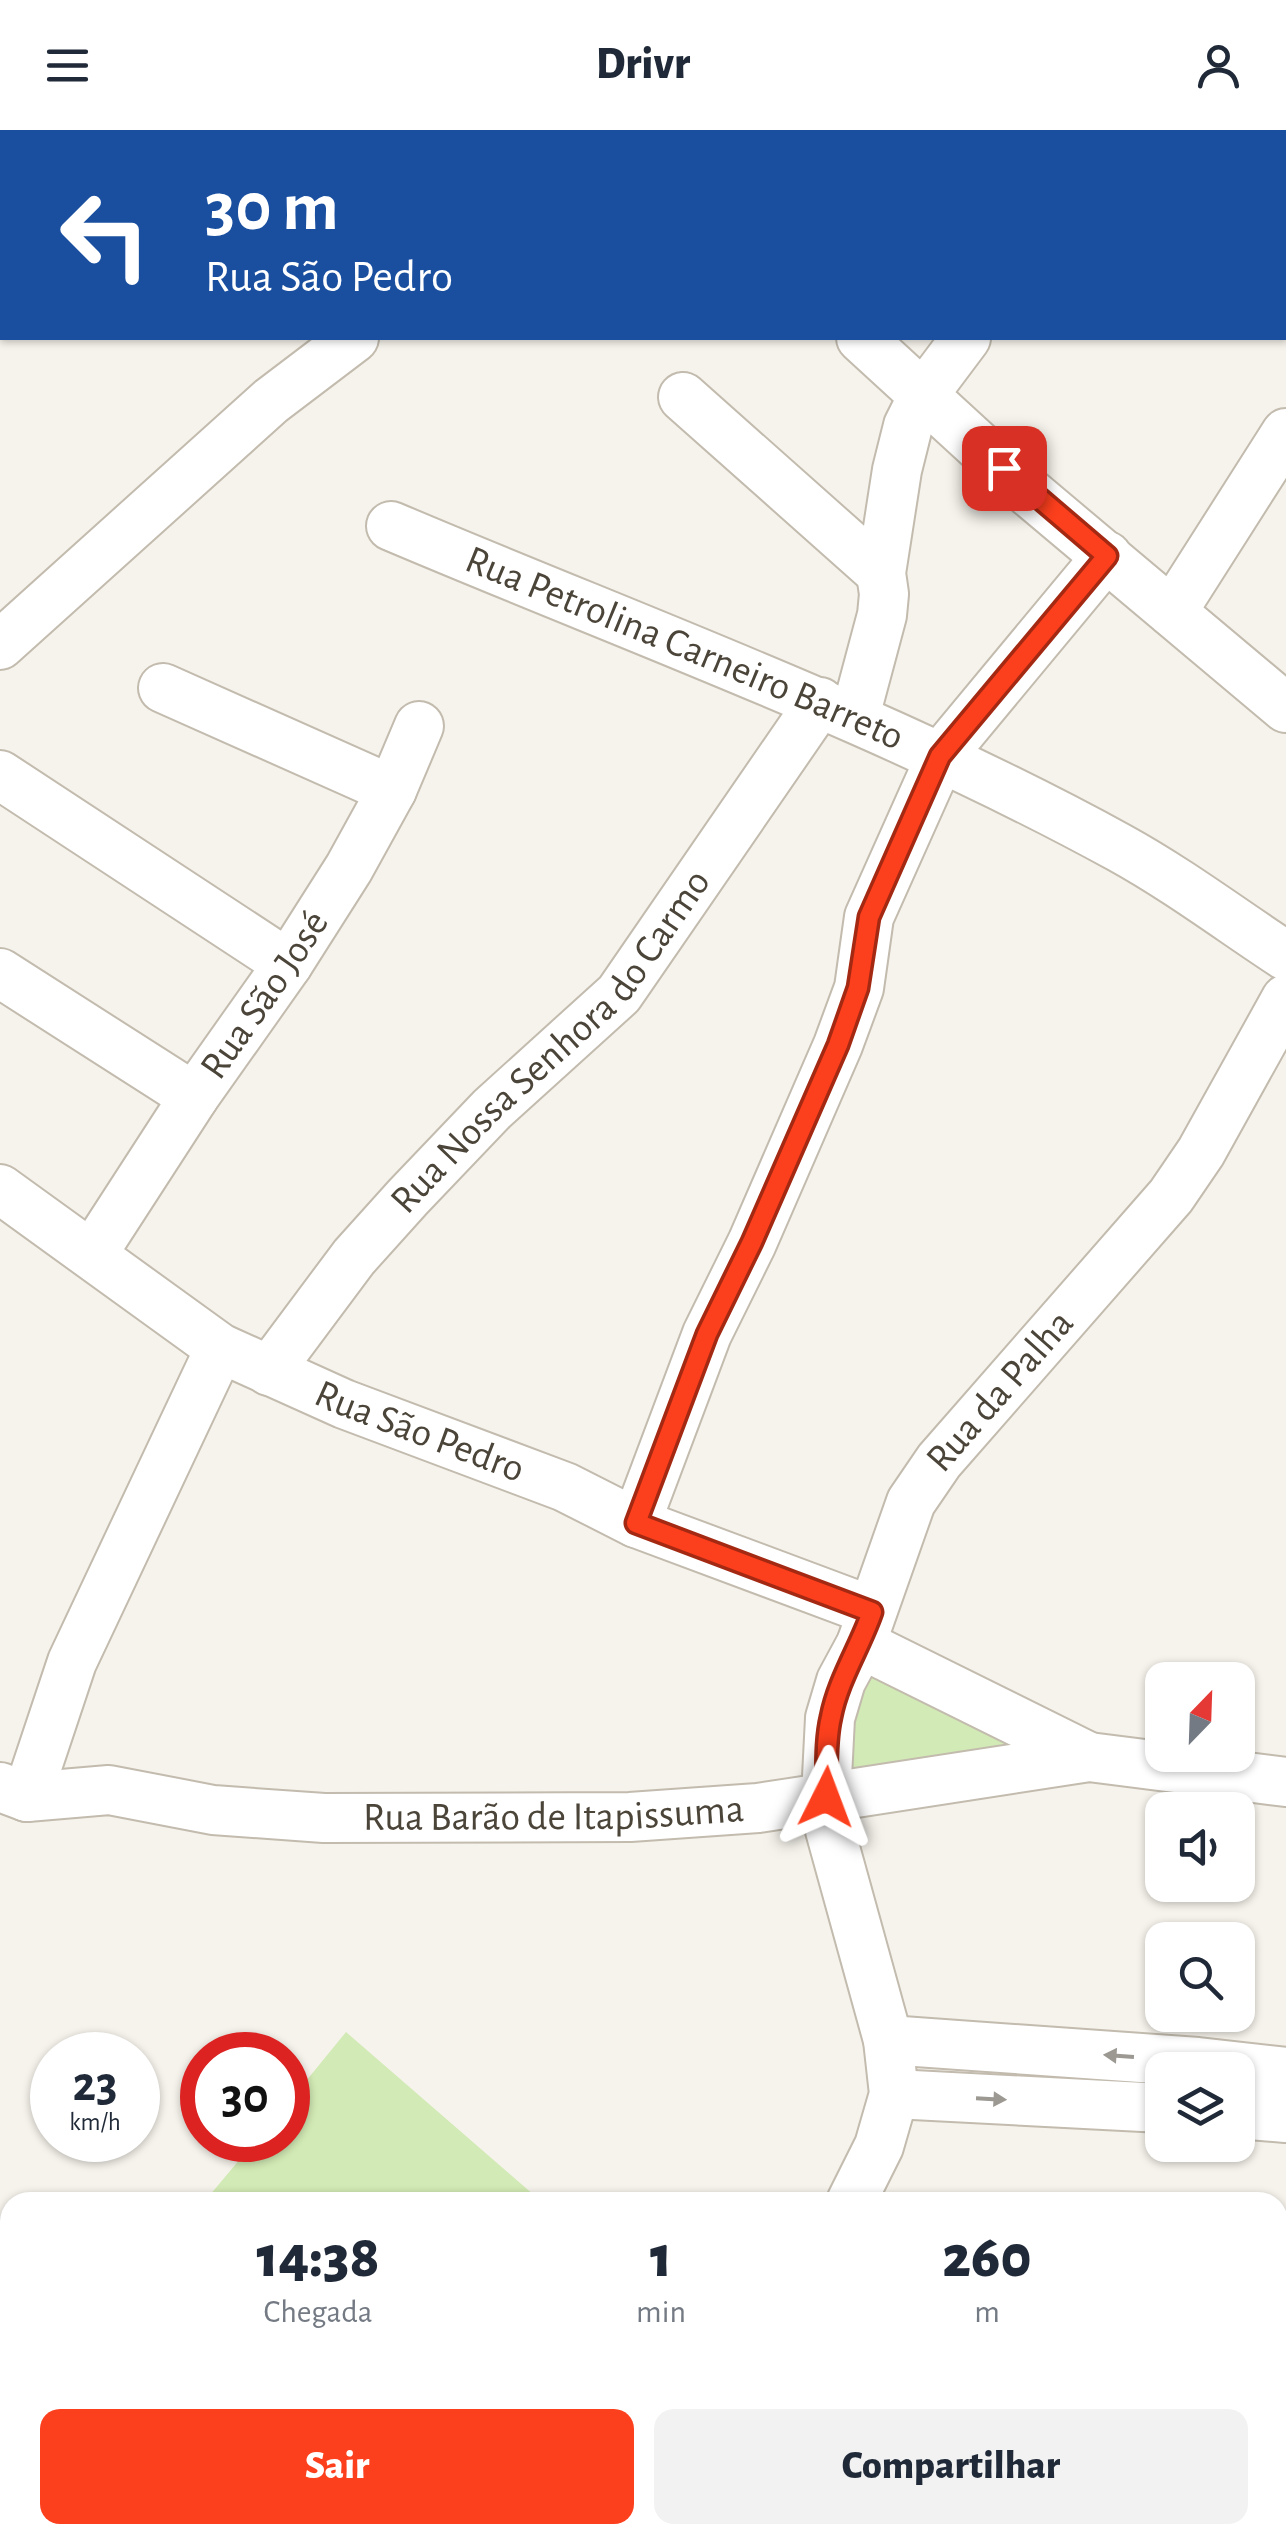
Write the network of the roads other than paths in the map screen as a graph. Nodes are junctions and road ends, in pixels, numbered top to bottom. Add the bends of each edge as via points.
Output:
1 (351, 340) edge
2 (862, 340) edge
3 (964, 340) edge
4 (924, 394) junction
5 (683, 397) dead end
6 (1286, 432) edge
7 (391, 526) dead end
8 (1107, 556) junction
9 (880, 573) junction
10 (1172, 612) junction
11 (0, 645) edge
12 (163, 688) dead end
13 (1286, 708) edge
14 (838, 709) junction
15 (420, 726) dead end
16 (940, 756) junction
17 (0, 775) edge
18 (392, 790) junction
19 (1286, 956) edge
20 (288, 964) junction
21 (0, 973) edge
22 (1286, 999) edge
23 (194, 1097) junction
24 (0, 1189) edge
25 (93, 1253) junction
26 (220, 1348) junction
27 (269, 1371) junction
28 (636, 1523) junction
29 (866, 1628) junction
30 (1089, 1756) junction
31 (1286, 1782) edge
32 (14, 1792) edge
33 (828, 1814) junction
34 (888, 2040) junction
35 (1286, 2072) edge
36 (894, 2094) junction
37 (1145, 2107) edge
38 (1255, 2115) edge
39 (1286, 2118) edge
40 (856, 2192) edge

1 - 11 street via 271,401
2 - 4 street
3 - 4 street, Rua Nossa Senhora do Carmo
4 - 8 street
4 - 9 street, Rua Nossa Senhora do Carmo via 897,470
5 - 9 street
6 - 10 street
7 - 14 street, Rua Petrolina Carneiro Barreto
8 - 10 street
8 - 16 street
9 - 14 street, Rua Nossa Senhora do Carmo via 882,615
10 - 13 street
12 - 18 street
14 - 16 street, Rua Petrolina Carneiro Barreto
14 - 27 street, Rua Nossa Senhora do Carmo via 619,994 492,1109 408,1197
15 - 18 street, Rua São José
16 - 19 street, Rua Petrolina Carneiro Barreto via 1124,850
16 - 28 street via 869,917 858,988 838,1045 707,1334
17 - 20 street
18 - 20 street, Rua São José
20 - 23 street, Rua São José
21 - 23 street
22 - 29 street, Rua da Palha via 1171,1196 911,1502
23 - 25 street, Rua São José
24 - 25 street, Rua São Pedro
25 - 26 street, Rua São Pedro
26 - 27 street, Rua São Pedro
26 - 32 street
27 - 28 street, Rua São Pedro via 565,1487
28 - 29 street, Rua São Pedro
29 - 30 street, Rua São Pedro
29 - 33 street, Rua da Palha via 830,1718
30 - 31 street, Rua Barão de Itapissuma
30 - 33 street, Rua Barão de Itapissuma
32 - 33 street, Rua Barão de Itapissuma via 109,1790 213,1810 324,1818 630,1817 758,1808
33 - 34 street, Rua da Palha
35 -> 34 street
34 - 36 street, Rua da Palha
36 -> 37 street
36 - 40 street
38 - 39 street

